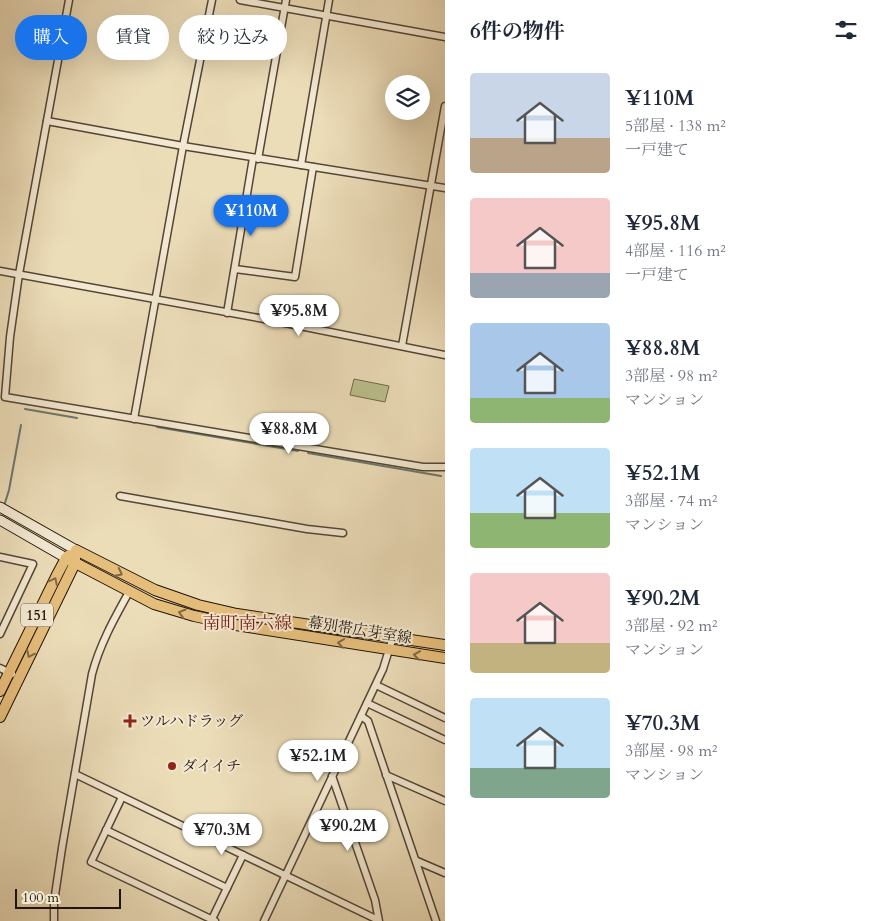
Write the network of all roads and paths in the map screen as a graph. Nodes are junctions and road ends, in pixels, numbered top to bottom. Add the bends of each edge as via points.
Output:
1 (69, 0) edge
2 (212, 0) edge
3 (240, 0) edge
4 (286, 0) edge
5 (329, 0) edge
6 (285, 8) junction
7 (327, 15) junction
8 (445, 37) edge
9 (445, 106) edge
10 (47, 121) junction
11 (183, 146) junction
12 (256, 158) junction
13 (301, 165) junction
14 (313, 167) junction
15 (430, 186) junction
16 (445, 188) edge
17 (235, 269) junction
18 (0, 271) edge
19 (19, 274) junction
20 (157, 299) junction
21 (227, 313) junction
22 (402, 346) junction
23 (445, 355) edge
24 (134, 419) junction
25 (445, 467) edge
26 (120, 496) dead end
27 (0, 507) edge
28 (0, 520) edge
29 (344, 533) dead end
30 (76, 550) junction
31 (0, 557) edge
32 (70, 560) junction
33 (129, 592) junction
34 (0, 634) edge
35 (393, 637) junction
36 (445, 645) edge
37 (389, 651) junction
38 (445, 658) edge
39 (9, 672) edge
40 (376, 685) junction
41 (0, 691) edge
42 (367, 703) junction
43 (361, 716) junction
44 (0, 717) edge
45 (445, 718) edge
46 (445, 740) edge
47 (75, 774) junction
48 (386, 775) junction
49 (332, 776) junction
50 (122, 797) junction
51 (445, 801) edge
52 (106, 830) junction
53 (243, 855) junction
54 (417, 861) junction
55 (445, 873) edge
56 (286, 875) junction
57 (227, 888) junction
58 (213, 920) edge
59 (379, 920) edge
60 (54, 921) edge
61 (264, 921) edge
62 (436, 921) edge

1 - 10 street
2 - 11 street
3 - 6 street
4 - 6 street
5 - 7 street
6 - 7 street
6 - 12 street
7 - 8 street
7 - 13 street
9 - 15 street
10 - 11 street
10 - 19 street
11 - 12 street
11 - 20 street
12 - 13 street
12 - 17 street
13 - 14 street
14 - 15 street
14 - 17 street via 295,277
15 - 16 street
15 - 22 street
17 - 21 street
18 - 19 street
19 - 20 street
19 - 24 street via 5,397
20 - 21 street
20 - 24 street
21 - 22 street
22 - 23 street
24 - 25 street via 423,467
26 - 29 street
27 - 30 main road
28 - 32 main road
30 - 32 main road, 151
30 -> 35 main road, 幕別帯広芽室線 via 155,590 198,605 237,614
31 - 34 street via 33,564
32 - 33 main road, 幕別帯広芽室線
32 - 39 main road, 151
37 -> 33 main road, 幕別帯広芽室線 via 194,616 154,604
33 - 47 street via 98,651
35 - 36 main road, 幕別帯広芽室線
35 - 37 street
38 -> 37 main road, 幕別帯広芽室線
37 - 40 street
39 - 41 main road, 151
39 - 44 main road, 151
40 - 42 street
40 - 45 street
42 - 43 street
42 - 46 street
43 - 48 street via 368,721
43 - 49 street
47 - 50 street
47 - 60 street via 54,902
48 - 51 street
48 - 54 street
49 - 56 street
49 - 59 street
50 - 52 street
50 - 53 street
52 - 57 street
52 - 58 street via 91,862
53 - 56 street
53 - 57 street
54 - 55 street
54 - 62 street
56 - 59 street
56 - 61 street
57 - 58 street

